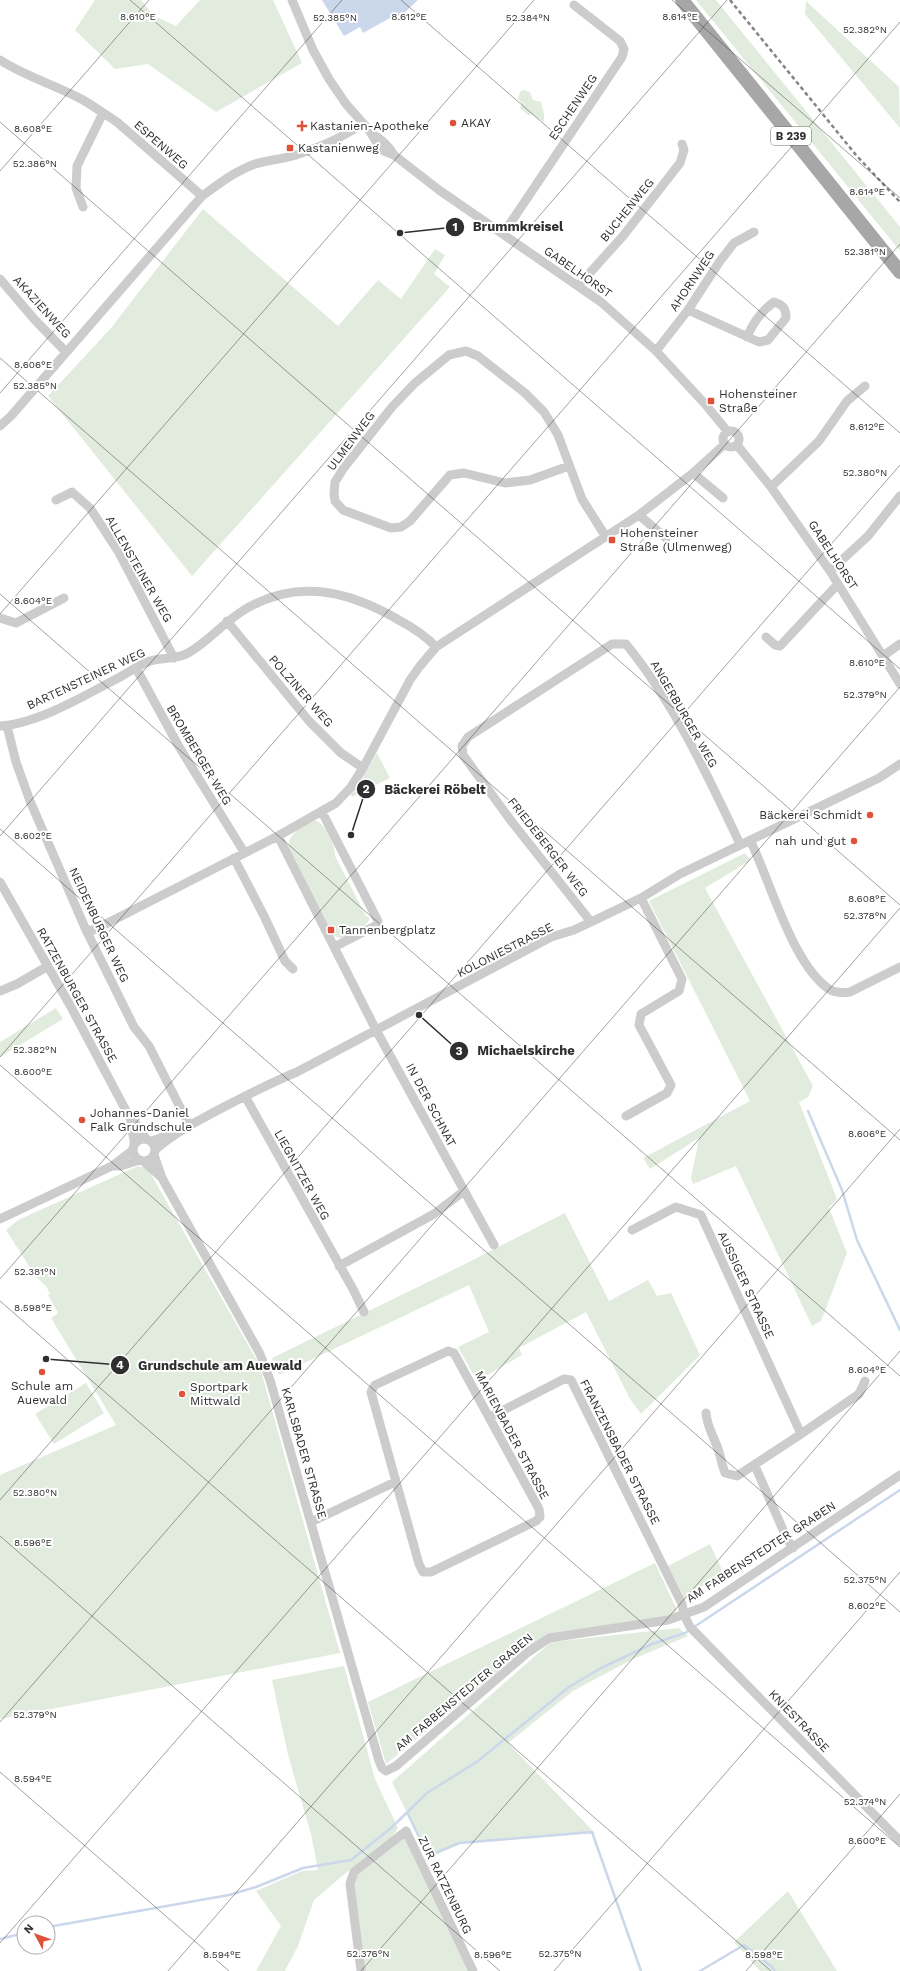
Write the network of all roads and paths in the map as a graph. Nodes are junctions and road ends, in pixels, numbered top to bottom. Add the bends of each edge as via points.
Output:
1 (292, 0) edge
2 (682, 0) edge
3 (574, 5) dead end
4 (0, 60) edge
5 (104, 113) junction
6 (363, 123) junction
7 (682, 144) dead end
8 (202, 196) junction
9 (83, 207) dead end
10 (754, 232) dead end
11 (503, 234) junction
12 (900, 272) edge
13 (0, 279) edge
14 (578, 286) junction
15 (688, 310) junction
16 (747, 338) junction
17 (656, 351) junction
18 (66, 352) junction
19 (865, 386) dead end
20 (0, 426) edge
21 (728, 432) junction
22 (725, 444) junction
23 (737, 445) junction
24 (569, 466) junction
25 (693, 473) junction
26 (771, 487) junction
27 (900, 496) edge
28 (723, 498) dead end
29 (56, 500) dead end
30 (639, 515) junction
31 (606, 537) junction
32 (666, 538) dead end
33 (830, 571) junction
34 (838, 584) junction
35 (64, 598) dead end
36 (0, 618) edge
37 (227, 622) junction
38 (766, 637) dead end
39 (900, 644) edge
40 (436, 647) junction
41 (883, 656) junction
42 (174, 658) junction
43 (136, 668) junction
44 (900, 684) edge
45 (4, 726) edge
46 (462, 746) joint
47 (900, 764) edge
48 (363, 768) junction
49 (896, 771) edge
50 (322, 812) junction
51 (278, 836) junction
52 (750, 840) junction
53 (740, 844) junction
54 (244, 852) junction
55 (234, 858) junction
56 (0, 882) edge
57 (641, 898) junction
58 (591, 922) junction
59 (86, 930) junction
60 (334, 947) junction
61 (48, 966) junction
62 (900, 967) edge
63 (293, 969) dead end
64 (0, 991) edge
65 (376, 1030) junction
66 (244, 1096) junction
67 (626, 1116) dead end
68 (131, 1120) junction
69 (189, 1126) junction
70 (174, 1134) junction
71 (148, 1140) junction
72 (134, 1147) junction
73 (154, 1153) junction
74 (141, 1160) junction
75 (112, 1166) junction
76 (162, 1178) junction
77 (464, 1191) junction
78 (0, 1219) edge
79 (632, 1230) dead end
80 (494, 1245) dead end
81 (339, 1266) junction
82 (364, 1312) dead end
83 (865, 1381) dead end
84 (706, 1413) dead end
85 (490, 1417) junction
86 (801, 1434) junction
87 (754, 1466) junction
88 (900, 1474) edge
89 (395, 1482) junction
90 (311, 1522) junction
91 (793, 1548) junction
92 (684, 1615) junction
93 (386, 1771) joint
94 (900, 1841) edge
95 (361, 1971) edge
96 (473, 1971) edge

1 - 6 street, GABELHORST via 313,50 329,79
2 - 12 main road, B 239
3 - 11 street, ESCHENWEG via 620,41 624,49 622,57
4 - 5 street, ESPENWEG via 24,74 82,99
5 - 8 street, ESPENWEG
5 - 9 street via 77,166 76,188
6 - 8 street via 330,143 254,164 230,176
6 - 11 street, GABELHORST via 394,155
7 - 14 street, BUCHENWEG via 684,150 680,163 623,236
8 - 18 street
10 - 15 street, AHORNWEG via 734,243
11 - 14 street, GABELHORST
13 - 18 street, AKAZIENWEG
14 - 17 street, GABELHORST via 601,302
15 - 16 street
15 - 17 street, AHORNWEG
16 - 16 street via 759,342 768,340 786,318 786,310 781,304 774,302 767,307 753,323
17 - 21 street, GABELHORST
18 - 20 street
19 - 26 street via 847,401 819,441
21 - 22 street via 724,439
21 - 23 street via 738,435
22 - 23 street via 732,447
22 - 25 street
23 - 26 street, GABELHORST
24 - 24 street, ULMENWEG via 558,435 544,412 525,393 478,356 466,351 449,355 415,383 392,407 343,470 335,482 334,494 335,501 343,510 391,528 401,527 410,521 450,475 464,472 505,483 530,480
24 - 31 street, ULMENWEG via 582,499
25 - 28 street
25 - 30 street
26 - 33 street, GABELHORST
27 - 33 street via 868,536
29 - 42 street, ALLENSTEINER WEG via 72,492 90,508 118,551
30 - 31 street
30 - 32 street
31 - 40 street
33 - 34 street, GABELHORST
34 - 38 street via 780,646
34 - 41 street, GABELHORST
35 - 36 street via 16,624
37 - 40 street, BARTENSTEINER WEG via 250,606 274,595 300,591 330,592 355,598 381,609 417,630
37 - 42 street, BARTENSTEINER WEG via 198,647 186,655
37 - 48 street, POLZINER WEG via 309,721 341,753
39 - 41 street
40 - 48 street via 410,680
41 - 44 street, GABELHORST
42 - 43 street, BARTENSTEINER WEG via 149,661
43 - 45 street, BARTENSTEINER WEG via 52,710
43 - 54 street, BROMBERGER WEG via 178,745
45 - 59 street, NEIDENBURGER WEG via 30,801
46 - 53 street, ANGERBURGER WEG via 468,737 612,644 626,644 641,663 680,727
46 - 58 street, FRIEDEBERGER WEG via 463,755 512,822
47 - 49 street, KOLONIESTRASSE
48 - 50 street via 352,787
49 - 52 street, KOLONIESTRASSE
50 - 51 street
50 - 60 street via 378,921 377,925
51 - 54 street
51 - 60 street
52 - 53 street, KOLONIESTRASSE
52 - 62 street via 787,930 803,961 830,990 850,992
53 - 57 street, KOLONIESTRASSE via 680,874
54 - 55 street
55 - 59 street via 94,930
55 - 63 street via 285,961
56 - 61 street, RATZENBURGER STRASSE
57 - 58 street, KOLONIESTRASSE
57 - 67 street via 682,979 679,992 641,1014 639,1024 671,1085 667,1093
58 - 65 street, KOLONIESTRASSE via 551,937
59 - 69 street, NEIDENBURGER WEG via 134,1027 149,1046
60 - 65 street
61 - 64 street
61 - 68 street, RATZENBURGER STRASSE
65 - 66 street, KOLONIESTRASSE via 298,1072
65 - 77 street, IN DER SCHNAT
66 - 69 street, KOLONIESTRASSE
66 - 81 street, LIEGNITZER WEG
68 - 71 street, RATZENBURGER STRASSE
68 - 72 street, RATZENBURGER STRASSE
69 - 70 street, KOLONIESTRASSE
70 - 71 street, KOLONIESTRASSE via 166,1134 154,1141
70 - 73 street, KOLONIESTRASSE
71 - 72 street via 138,1141
71 - 73 street
72 - 74 street via 134,1154
72 - 75 street
73 - 74 street via 148,1160
73 - 76 street, KARLSBADER STRASSE
74 - 75 street
74 - 76 street, KARLSBADER STRASSE
75 - 78 street
76 - 90 street, KARLSBADER STRASSE via 263,1361
77 - 80 street, IN DER SCHNAT
77 - 81 street via 434,1214
79 - 86 street, AUSSIGER STRASSE via 676,1207 701,1215
81 - 82 street, LIEGNITZER WEG
83 - 86 street via 859,1394
84 - 87 street via 706,1424 725,1472 737,1476
85 - 89 street, MARIENBADER STRASSE via 454,1353 448,1351 375,1385 371,1392
85 - 89 street, MARIENBADER STRASSE via 539,1509 540,1517 536,1521 431,1572 423,1572
85 - 92 street, FRANZENSBADER STRASSE via 564,1378 571,1380 682,1604
86 - 87 street
87 - 91 street
88 - 91 street, AM FABBENSTEDTER GRABEN
89 - 90 street
90 - 93 street, KARLSBADER STRASSE via 379,1761
91 - 92 street, AM FABBENSTEDTER GRABEN via 704,1607
92 - 93 street, AM FABBENSTEDTER GRABEN via 668,1620 549,1638 526,1653 396,1766
92 - 94 street, KNIESTRASSE via 692,1629
95 - 96 street, ZUR RATZENBURG via 350,1884 354,1872 406,1831

